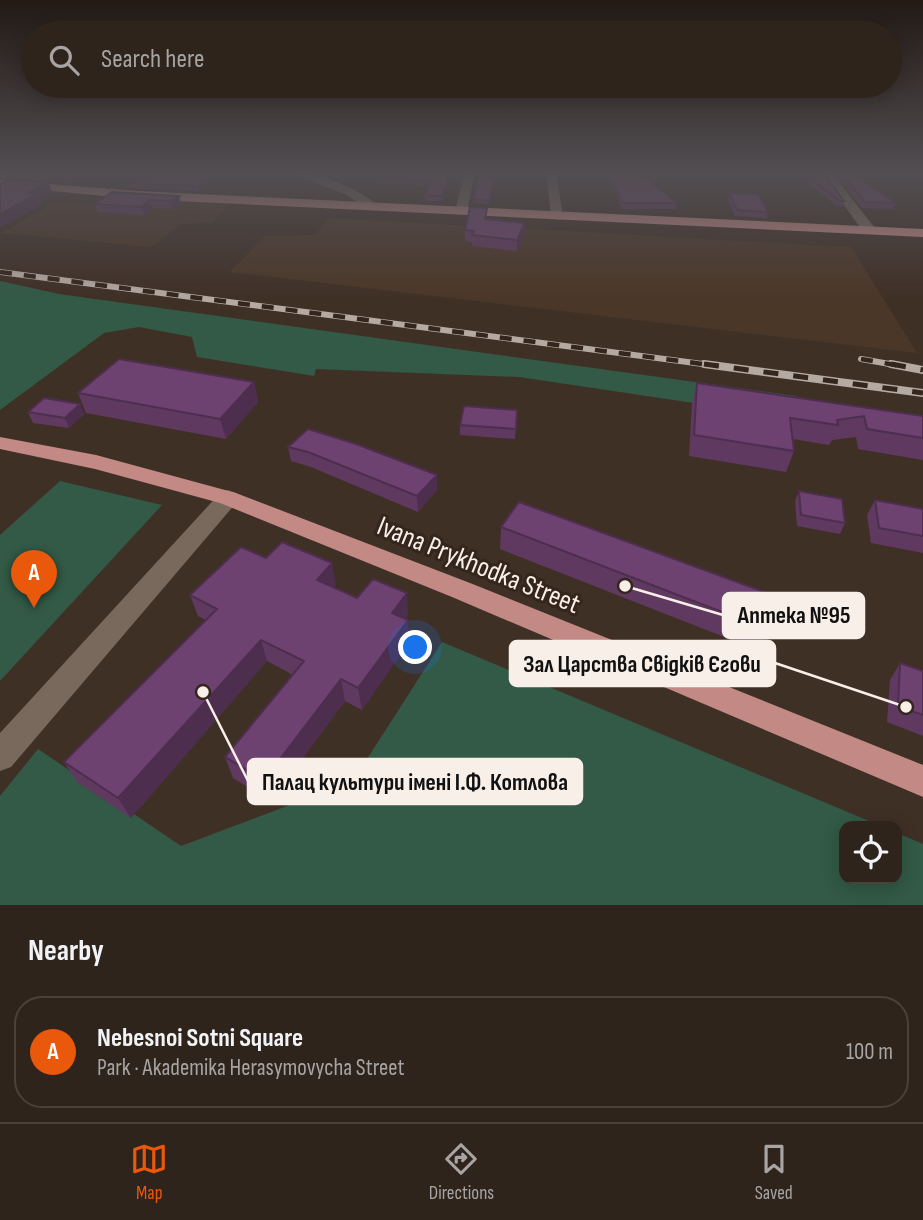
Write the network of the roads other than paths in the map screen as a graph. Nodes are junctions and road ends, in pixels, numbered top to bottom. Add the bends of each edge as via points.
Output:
1 (523, 214) edge
2 (857, 214) edge
3 (557, 216) joint
4 (870, 231) junction
5 (923, 233) edge
6 (0, 443) edge
7 (228, 498) junction
8 (0, 756) edge
9 (923, 781) edge

1 - 3 main road
2 - 4 street
3 - 4 main road
4 - 5 main road
6 - 7 main road, Ivana Prykhodka Street via 96,462
7 - 8 street
7 - 9 main road, Ivana Prykhodka Street

